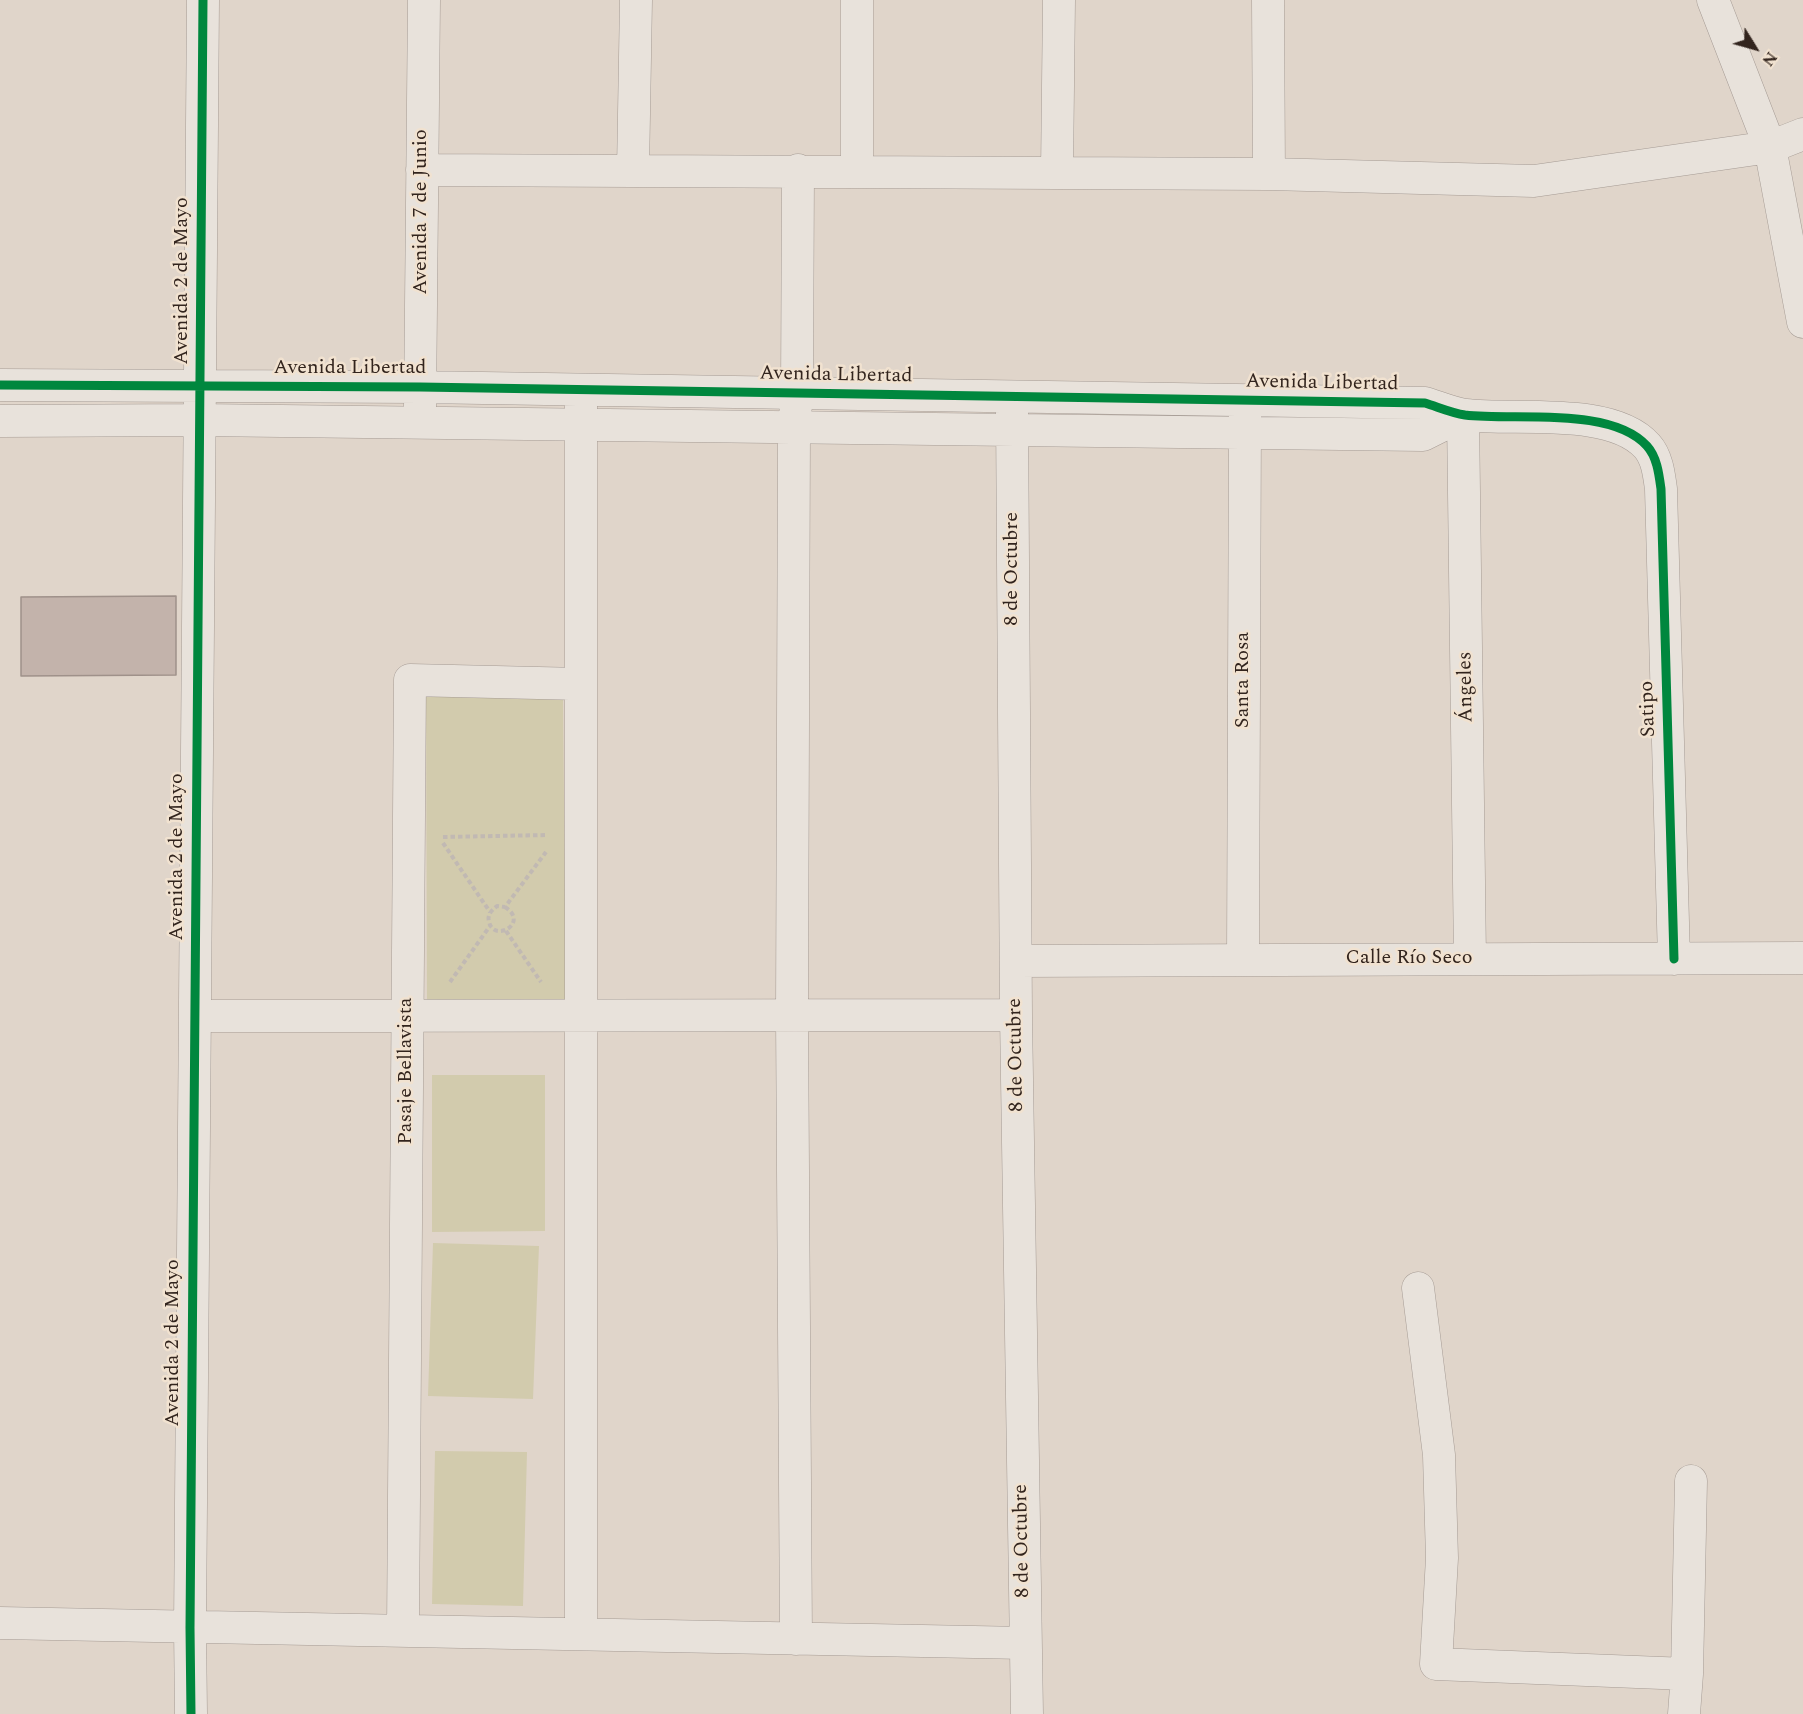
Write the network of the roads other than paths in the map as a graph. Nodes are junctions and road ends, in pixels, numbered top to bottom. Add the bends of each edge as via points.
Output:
1 (203, 0) edge
2 (424, 0) edge
3 (636, 0) edge
4 (857, 0) edge
5 (1059, 0) edge
6 (1268, 0) edge
7 (1713, 0) edge
8 (1803, 134) edge
9 (1770, 147) junction
10 (422, 170) junction
11 (798, 170) junction
12 (633, 171) junction
13 (857, 171) junction
14 (1057, 172) junction
15 (1269, 174) junction
16 (1803, 322) edge
17 (0, 385) edge
18 (200, 387) junction
19 (420, 387) junction
20 (580, 390) junction
21 (797, 393) junction
22 (1012, 397) junction
23 (1245, 400) junction
24 (1463, 415) junction
25 (200, 420) junction
26 (0, 421) edge
27 (419, 423) junction
28 (581, 425) junction
29 (794, 428) junction
30 (1012, 431) junction
31 (1245, 434) junction
32 (1655, 459) joint
33 (580, 684) junction
34 (1674, 958) junction
35 (1803, 958) edge
36 (1470, 959) junction
37 (1243, 960) junction
38 (1016, 961) junction
39 (792, 1015) junction
40 (1016, 1015) junction
41 (195, 1016) junction
42 (408, 1016) junction
43 (581, 1016) junction
44 (1418, 1288) dead end
45 (1691, 1481) dead end
46 (0, 1623) edge
47 (190, 1627) junction
48 (403, 1631) junction
49 (581, 1634) junction
50 (796, 1639) junction
51 (1025, 1643) junction
52 (1687, 1674) junction
53 (191, 1714) edge
54 (1027, 1714) edge
55 (1684, 1714) edge

1 - 18 street, Avenida 2 de Mayo
2 - 10 street, Avenida 7 de Junio
3 - 12 street
4 - 13 street
5 - 14 street
6 - 15 street
7 - 9 street
8 - 9 street
9 - 15 street via 1534,181
9 - 16 street
10 - 12 street
10 - 19 street, Avenida 7 de Junio
11 - 12 street
11 - 13 street
11 - 21 street
13 - 14 street
14 - 15 street
17 - 18 street, Avenida Libertad
18 - 19 street, Avenida Libertad
18 - 25 street, Avenida 2 de Mayo
19 - 20 street, Avenida Libertad
19 - 27 street, Avenida 7 de Junio
20 - 21 street, Avenida Libertad
20 - 28 street
21 - 22 street, Avenida Libertad
21 - 29 street
22 - 23 street, Avenida Libertad
22 - 30 street, 8 de Octubre
23 - 24 street, Avenida Libertad via 1425,404
23 - 31 street, Santa Rosa
24 - 31 street, Avenida Libertad via 1423,435
24 - 32 street, Avenida Libertad via 1596,420 1626,429 1648,447
24 - 36 street, Ángeles
25 - 26 street, Avenida Libertad
25 - 27 street, Avenida Libertad
25 - 41 street, Avenida 2 de Mayo
27 - 28 street, Avenida Libertad
28 - 29 street, Avenida Libertad
28 - 33 street
29 - 30 street, Avenida Libertad
29 - 39 street
30 - 31 street, Avenida Libertad
30 - 38 street, 8 de Octubre
31 - 37 street, Santa Rosa
32 - 34 street, Satipo via 1661,489
33 - 42 street, Pasaje Bellavista via 410,680
33 - 43 street
34 - 35 street, Calle Río Seco
34 - 36 street, Calle Río Seco
36 - 37 street, Calle Río Seco
37 - 38 street, Calle Río Seco
38 - 40 street, 8 de Octubre
39 - 40 street
39 - 43 street
39 - 50 street
40 - 51 street, 8 de Octubre
41 - 42 street
41 - 47 street, Avenida 2 de Mayo
42 - 43 street
42 - 48 street, Pasaje Bellavista
43 - 49 street
44 - 52 street via 1439,1455 1442,1558 1436,1664
45 - 52 street
46 - 47 street
47 - 48 street
47 - 53 street, Avenida 2 de Mayo
48 - 49 street
49 - 50 street
50 - 51 street
51 - 54 street, 8 de Octubre
52 - 55 street

